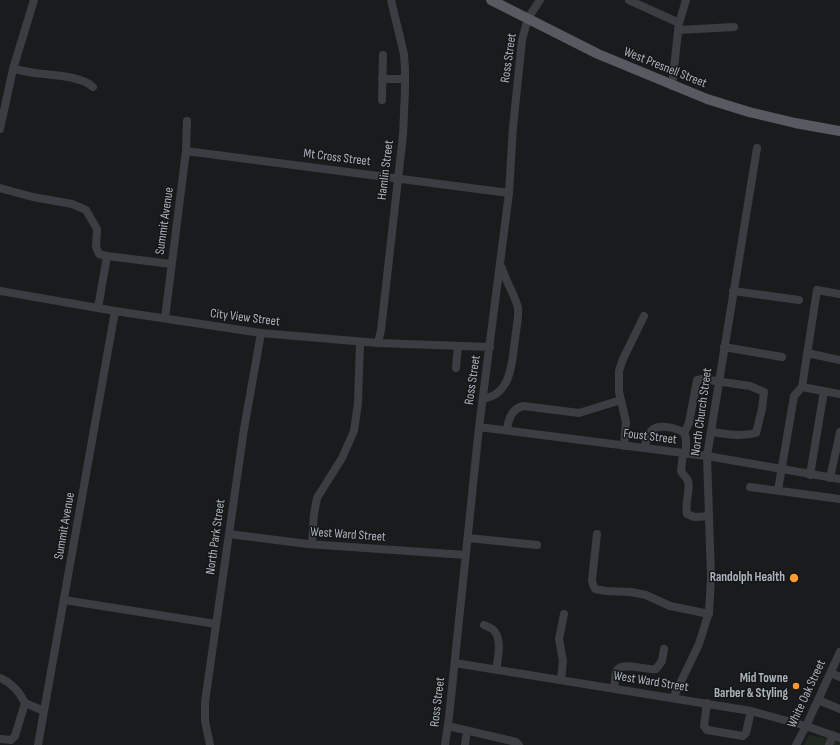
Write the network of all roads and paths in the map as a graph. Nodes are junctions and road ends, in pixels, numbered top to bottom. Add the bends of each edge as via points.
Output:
1 (34, 0) edge
2 (391, 0) edge
3 (491, 0) edge
4 (540, 0) edge
5 (629, 0) edge
6 (686, 0) edge
7 (528, 18) junction
8 (679, 27) junction
9 (734, 27) dead end
10 (383, 55) dead end
11 (13, 69) junction
12 (382, 79) junction
13 (405, 79) junction
14 (672, 86) junction
15 (93, 87) dead end
16 (382, 100) dead end
17 (187, 121) dead end
18 (0, 129) edge
19 (840, 131) edge
20 (757, 148) dead end
21 (186, 151) junction
22 (397, 178) junction
23 (0, 188) edge
24 (509, 193) junction
25 (107, 256) junction
26 (171, 264) junction
27 (500, 264) junction
28 (0, 291) edge
29 (733, 291) junction
30 (840, 294) edge
31 (799, 300) dead end
32 (98, 308) junction
33 (115, 311) junction
34 (644, 316) dead end
35 (165, 318) junction
36 (261, 333) junction
37 (360, 342) junction
38 (378, 343) junction
39 (458, 346) junction
40 (490, 347) junction
41 (724, 347) junction
42 (807, 353) junction
43 (782, 356) dead end
44 (840, 358) edge
45 (456, 368) dead end
46 (719, 381) junction
47 (802, 387) junction
48 (824, 391) junction
49 (840, 394) edge
50 (483, 399) junction
51 (621, 400) junction
52 (479, 427) junction
53 (507, 430) junction
54 (711, 432) junction
55 (840, 432) edge
56 (684, 433) junction
57 (624, 446) junction
58 (644, 448) junction
59 (684, 453) junction
60 (707, 456) junction
61 (782, 470) junction
62 (810, 475) junction
63 (830, 478) junction
64 (840, 479) edge
65 (750, 487) dead end
66 (778, 490) junction
67 (840, 499) edge
68 (709, 516) junction
69 (229, 534) junction
70 (597, 534) dead end
71 (468, 538) junction
72 (312, 544) junction
73 (537, 545) dead end
74 (466, 556) junction
75 (64, 600) junction
76 (564, 614) dead end
77 (708, 614) junction
78 (216, 624) junction
79 (484, 626) dead end
80 (664, 648) dead end
81 (840, 652) edge
82 (455, 663) junction
83 (496, 670) junction
84 (831, 673) junction
85 (840, 677) edge
86 (0, 678) edge
87 (561, 680) junction
88 (614, 688) junction
89 (673, 698) junction
90 (818, 700) junction
91 (25, 703) junction
92 (707, 703) junction
93 (840, 709) edge
94 (44, 711) junction
95 (751, 711) junction
96 (448, 726) junction
97 (806, 726) junction
98 (836, 737) edge
99 (0, 739) edge
100 (38, 745) edge
101 (210, 745) edge
102 (445, 745) edge
103 (519, 745) edge
104 (796, 745) edge
105 (829, 745) edge

1 - 11 street
2 - 13 street, Hamlin Street via 404,54
3 - 7 main road, West Presnell Street
4 - 7 street, Ross Street
5 - 8 street
6 - 8 street
7 - 14 main road, West Presnell Street via 598,54
7 - 24 street, Ross Street via 522,40
8 - 9 street
8 - 14 street
10 - 12 street
11 - 15 street via 64,76
11 - 18 street
12 - 13 street
12 - 16 street
13 - 22 street, Hamlin Street
14 - 19 main road, West Presnell Street via 749,112
17 - 21 street, Summit Avenue
20 - 29 street, North Church Street
21 - 22 street, Mt Cross Street
21 - 26 street, Summit Avenue
22 - 24 street, Mt Cross Street
22 - 38 street, Hamlin Street
23 - 25 street via 72,204 86,210 97,229 96,247 99,254
24 - 27 street, Ross Street
25 - 26 street
25 - 32 street
26 - 35 street, Summit Avenue
27 - 40 street, Ross Street
27 - 50 street via 518,307 512,364 509,377 500,390
28 - 32 street, City View Street
29 - 31 street
29 - 41 street, North Church Street
30 - 42 street via 817,290
32 - 33 street, City View Street
33 - 35 street, City View Street
33 - 75 street, Summit Avenue
34 - 51 street via 619,371
35 - 36 street, City View Street
36 - 37 street, City View Street
36 - 69 street, North Park Street
37 - 38 street, City View Street
37 - 72 street via 355,424 349,445 317,498
38 - 39 street, City View Street
39 - 40 street, City View Street
39 - 45 street
40 - 50 street, Ross Street
41 - 43 street
41 - 46 street, North Church Street
42 - 44 street
42 - 47 street
46 - 54 street, North Church Street
46 - 54 street via 750,386 764,392 762,409 756,433 737,436
46 - 56 street via 697,380 689,423
47 - 48 street
47 - 61 street via 794,396
48 - 49 street
48 - 62 street
50 - 52 street, Ross Street
51 - 53 street via 579,413 523,406 514,410
51 - 57 street via 626,422
52 - 53 street, Foust Street
52 - 71 street, Ross Street
53 - 57 street, Foust Street
54 - 60 street, North Church Street
55 - 63 street
56 - 58 street via 658,427 650,432
56 - 59 street
57 - 58 street, Foust Street
58 - 59 street, Foust Street
59 - 60 street, Foust Street
59 - 68 street via 681,471 688,484 687,514 694,517
60 - 61 street, Foust Street
60 - 68 street, North Church Street
61 - 62 street, Foust Street
61 - 66 street
62 - 63 street, Foust Street
63 - 64 street, Foust Street
65 - 66 street
66 - 67 street
68 - 77 street, North Church Street via 711,578
69 - 72 street, West Ward Street
69 - 78 street, North Park Street
70 - 77 street via 592,580 595,589 638,593 670,606
71 - 73 street
71 - 74 street, Ross Street
72 - 74 street, West Ward Street
74 - 82 street, Ross Street
75 - 78 street
75 - 94 street, Summit Avenue
76 - 87 street via 559,639 563,661
77 - 89 street, North Church Street via 699,644
78 - 101 street, North Park Street via 205,714
79 - 83 street via 495,632 499,652
80 - 88 street via 662,661 656,669 628,666 618,668
81 - 84 street, White Oak Street
82 - 83 street, West Ward Street
82 - 96 street, Ross Street
83 - 87 street, West Ward Street
84 - 85 street
84 - 90 street, White Oak Street
86 - 91 street via 20,692
87 - 88 street, West Ward Street
88 - 89 street, West Ward Street
89 - 92 street, West Ward Street
90 - 93 street
90 - 97 street, White Oak Street
91 - 94 street
91 - 99 street via 15,736 11,740
92 - 95 street, West Ward Street
92 - 95 street via 704,726 707,730 743,736
94 - 100 street, Summit Avenue
95 - 97 street, West Ward Street
96 - 102 street, Ross Street
96 - 103 street via 516,742
97 - 98 street, West Ward Street
97 - 104 street, White Oak Street
98 - 105 street

